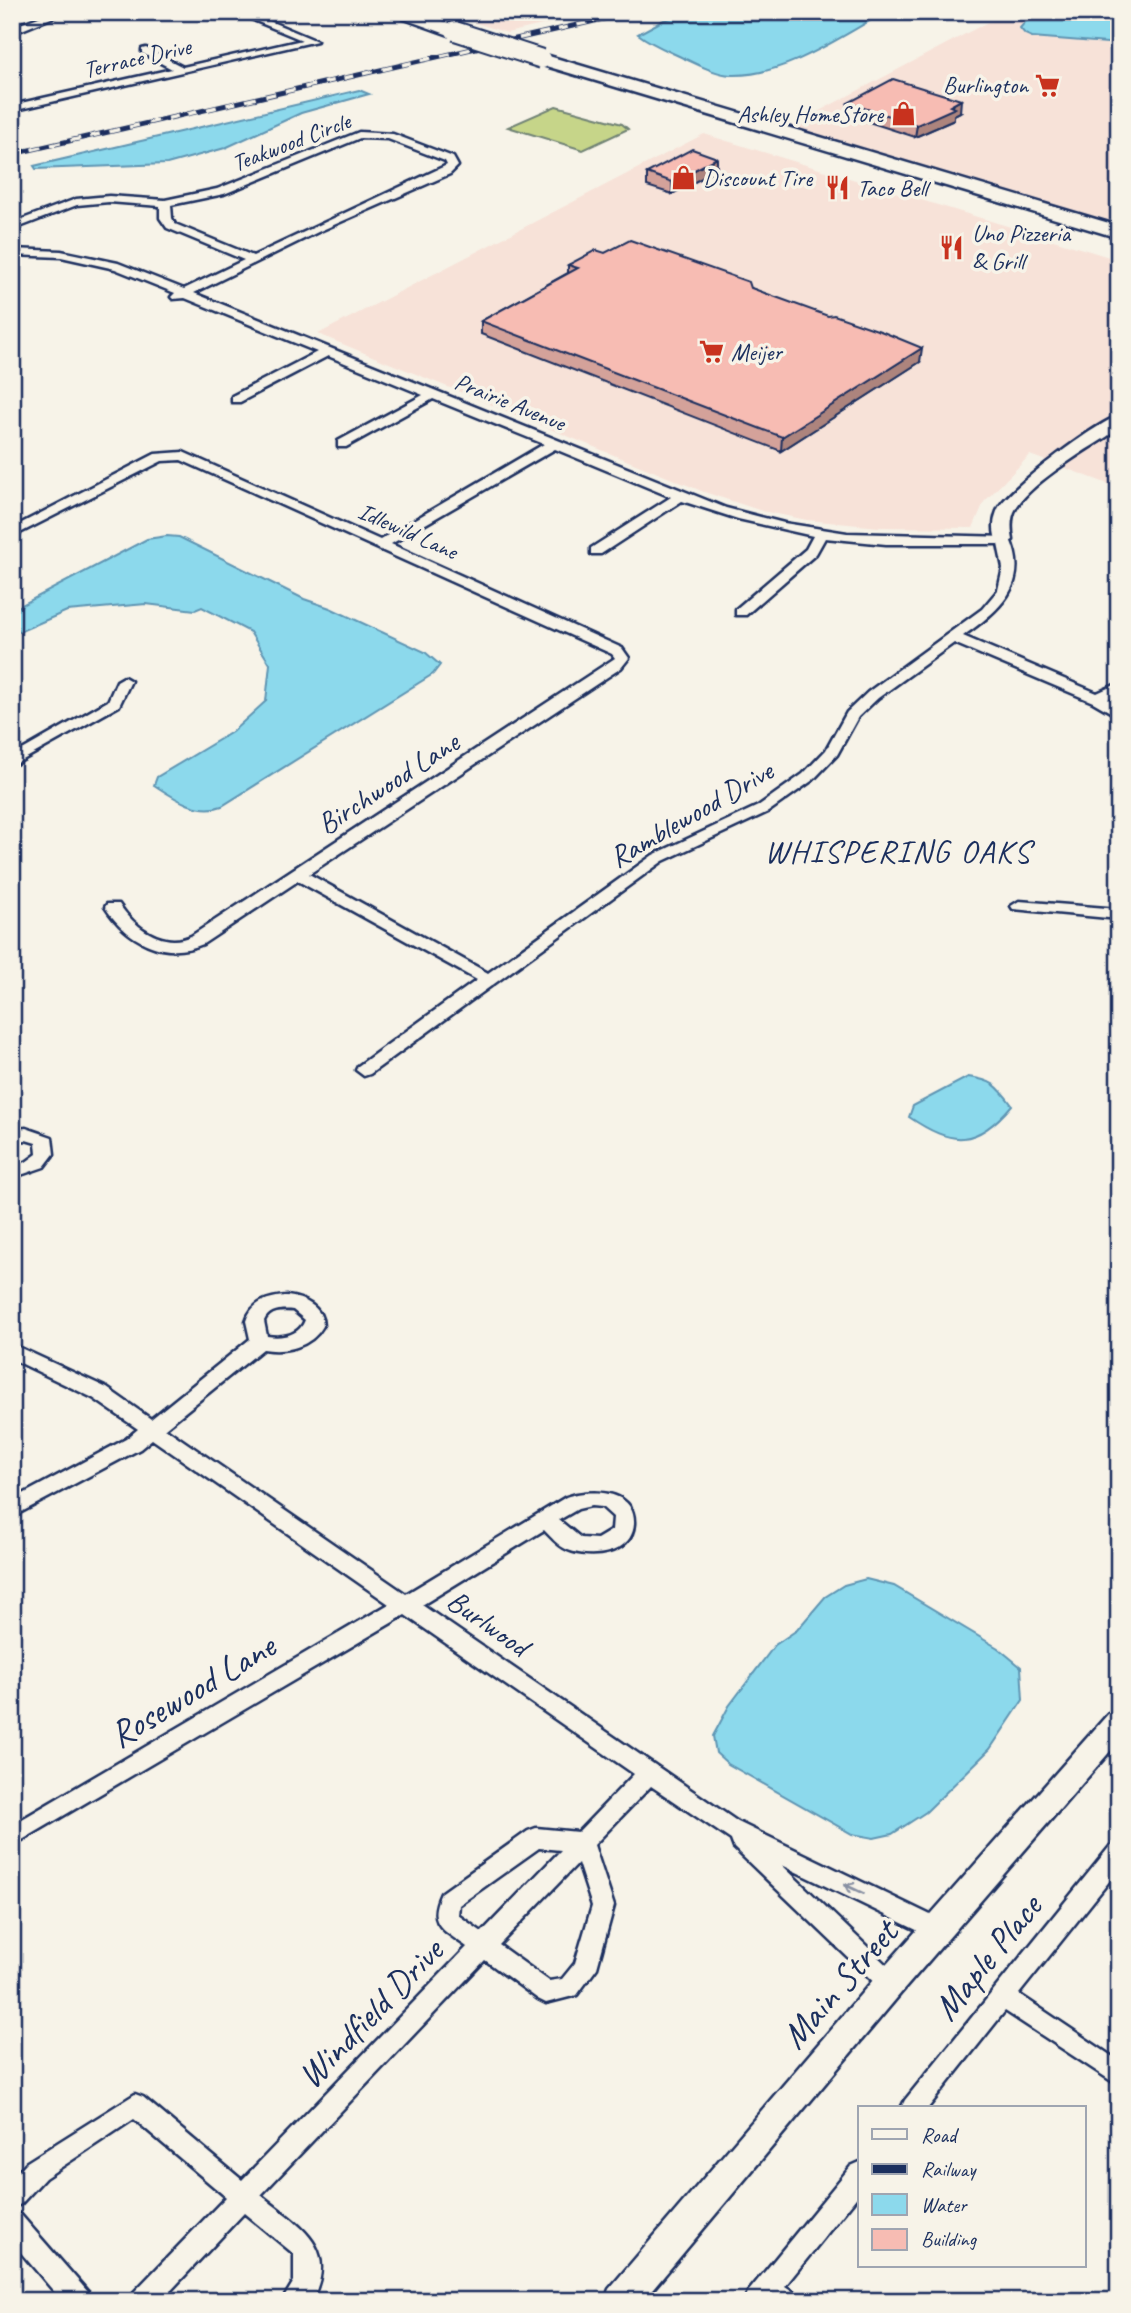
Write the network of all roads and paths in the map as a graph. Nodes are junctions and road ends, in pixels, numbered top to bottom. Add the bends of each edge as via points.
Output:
1 (61, 12) edge
2 (239, 12) edge
3 (399, 12) edge
4 (424, 12) edge
5 (461, 28) junction
6 (12, 31) edge
7 (146, 51) dead end
8 (181, 70) junction
9 (12, 108) edge
10 (814, 143) junction
11 (164, 203) junction
12 (12, 227) edge
13 (1119, 232) edge
14 (1119, 247) edge
15 (12, 252) edge
16 (254, 260) junction
17 (184, 293) junction
18 (170, 300) dead end
19 (327, 352) junction
20 (431, 395) junction
21 (236, 399) dead end
22 (1119, 421) edge
23 (342, 444) dead end
24 (554, 444) junction
25 (681, 496) junction
26 (12, 533) edge
27 (822, 533) junction
28 (1004, 540) junction
29 (382, 544) junction
30 (596, 551) dead end
31 (741, 612) dead end
32 (953, 637) junction
33 (622, 658) joint
34 (124, 681) dead end
35 (1119, 687) edge
36 (1098, 699) junction
37 (1119, 713) edge
38 (12, 762) edge
39 (298, 874) junction
40 (113, 906) dead end
41 (1019, 906) dead end
42 (1119, 914) edge
43 (489, 980) junction
44 (364, 1070) dead end
45 (12, 1136) edge
46 (12, 1172) edge
47 (260, 1341) dead end
48 (12, 1351) edge
49 (152, 1429) junction
50 (12, 1509) edge
51 (546, 1519) dead end
52 (407, 1604) junction
53 (1119, 1721) edge
54 (648, 1773) junction
55 (730, 1829) junction
56 (12, 1837) edge
57 (582, 1842) junction
58 (1119, 1852) edge
59 (937, 1929) junction
60 (483, 1946) junction
61 (890, 1983) junction
62 (1003, 1997) junction
63 (1119, 2075) edge
64 (915, 2106) edge
65 (858, 2177) edge
66 (244, 2195) junction
67 (12, 2196) edge
68 (12, 2222) edge
69 (770, 2296) edge
70 (79, 2301) edge
71 (143, 2301) edge
72 (295, 2301) edge
73 (621, 2301) edge

1 - 6 street
2 - 8 street, Terrace Drive via 313,41
3 - 5 highway
4 - 5 highway
5 - 10 highway, bridge via 622,85
7 - 8 street
8 - 9 street, Terrace Drive
10 - 13 highway via 843,147
10 - 14 highway via 832,153
11 - 12 street, Teakwood Circle via 76,202
11 - 16 street via 171,226
11 - 16 street, Teakwood Circle via 219,192 359,135 389,136 449,159 453,166
15 - 17 street, Prairie Avenue via 92,259
16 - 17 street, Teakwood Circle
17 - 18 street, Teakwood Circle
17 - 19 street, Prairie Avenue
19 - 20 street, Prairie Avenue
19 - 21 street
20 - 23 street
20 - 24 street, Prairie Avenue
22 - 28 street, Ramblewood Drive via 1023,489 1007,506
24 - 25 street, Prairie Avenue
24 - 29 street
25 - 27 street, Prairie Avenue via 749,520
25 - 30 street
26 - 29 street, Idlewild Lane via 171,454
27 - 28 street, Prairie Avenue via 870,539
27 - 31 street via 811,551
28 - 32 street, Ramblewood Drive via 1010,568 1005,591 987,612
29 - 33 street, Idlewild Lane via 617,651
32 - 36 street
32 - 43 street, Ramblewood Drive via 852,715 832,752 808,777 763,810 658,858
33 - 39 street, Birchwood Lane
34 - 38 street via 114,702
35 - 36 street
36 - 37 street
39 - 40 street, Birchwood Lane via 179,948 163,946 120,919
39 - 43 street
41 - 42 street
43 - 44 street, Ramblewood Drive
45 - 46 street via 38,1136 49,1149 36,1165
47 - 49 street
48 - 49 street, Burlwood via 100,1393
49 - 50 street via 133,1444
49 - 52 street, Burlwood
51 - 52 street, Rosewood Lane
52 - 54 street, Burlwood
52 - 56 street, Rosewood Lane
53 - 59 street, Main Street
54 - 55 street, Burlwood
54 - 57 street, Windfield Drive
59 -> 55 street, Burlwood
55 - 61 street
57 - 60 street, Windfield Drive
57 - 60 street via 536,1838 449,1900 446,1919
57 - 60 street via 603,1906 585,1968 569,1988 546,1992
58 - 62 street, Maple Place
59 - 61 street, Main Street
60 - 66 street, Windfield Drive
61 - 73 street, Main Street
62 - 63 street
62 - 64 street, Maple Place
65 - 69 street
66 - 67 street via 135,2105 36,2170
66 - 71 street, Windfield Drive
66 - 72 street via 306,2248 310,2275
68 - 70 street

